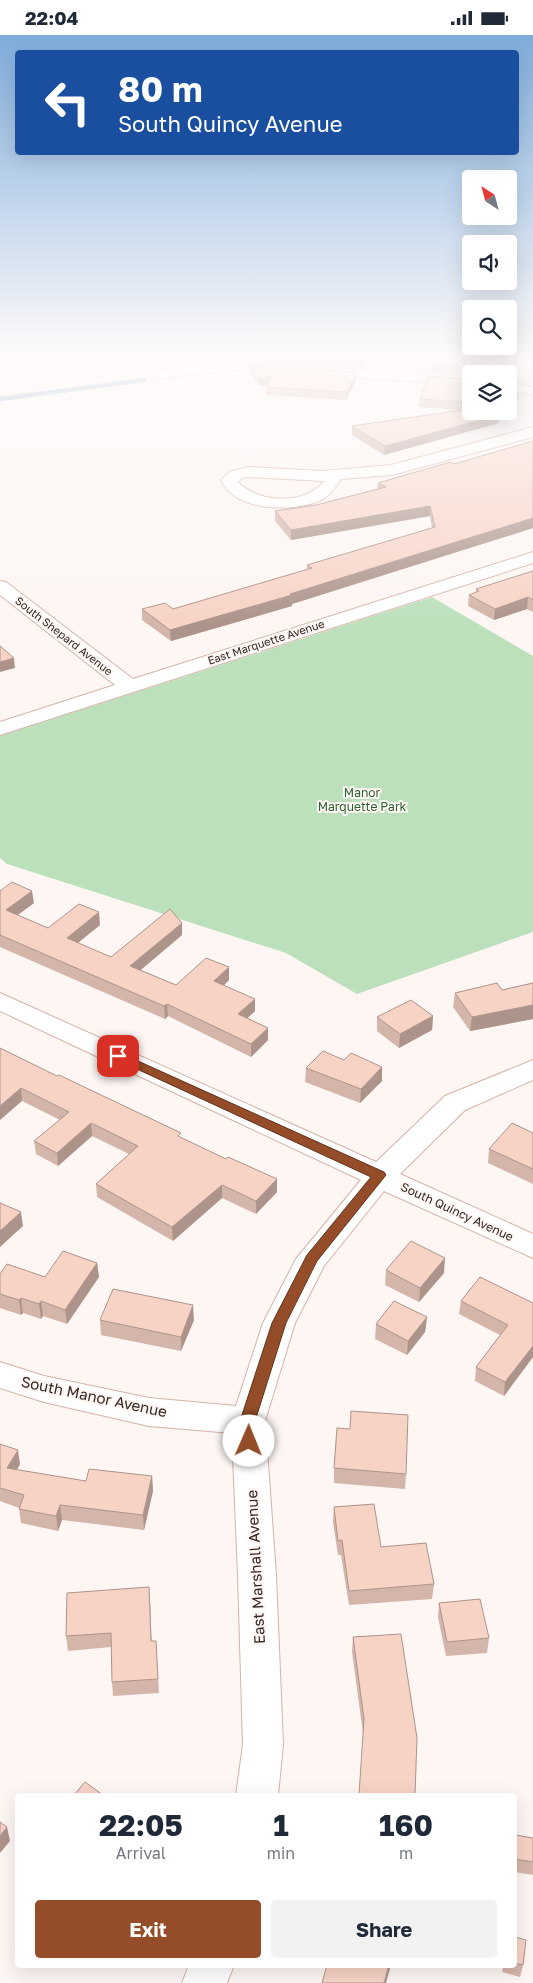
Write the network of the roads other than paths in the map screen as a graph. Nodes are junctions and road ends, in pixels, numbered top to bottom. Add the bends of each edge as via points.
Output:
1 (491, 444) edge
2 (336, 476) junction
3 (533, 557) edge
4 (0, 586) edge
5 (129, 686) junction
6 (0, 729) edge
7 (0, 1001) edge
8 (533, 1069) edge
9 (380, 1175) junction
10 (533, 1247) edge
11 (0, 1375) edge
12 (248, 1421) junction
13 (257, 1793) edge
14 (211, 1968) edge
15 (204, 1983) edge

1 - 2 street via 412,466
2 - 2 street via 249,472 237,474 229,480 235,488 253,499 277,502 318,494
3 - 5 street, East Marquette Avenue
4 - 5 street, South Shepard Avenue
5 - 6 street, East Marquette Avenue
7 - 9 street, South Quincy Avenue
8 - 9 street, East Marshall Avenue via 455,1103
9 - 10 street, South Quincy Avenue
9 - 12 street, East Marshall Avenue via 312,1259 279,1323
11 - 12 street, South Manor Avenue via 44,1389 149,1412
12 - 13 street, East Marshall Avenue via 262,1735
14 - 15 street

